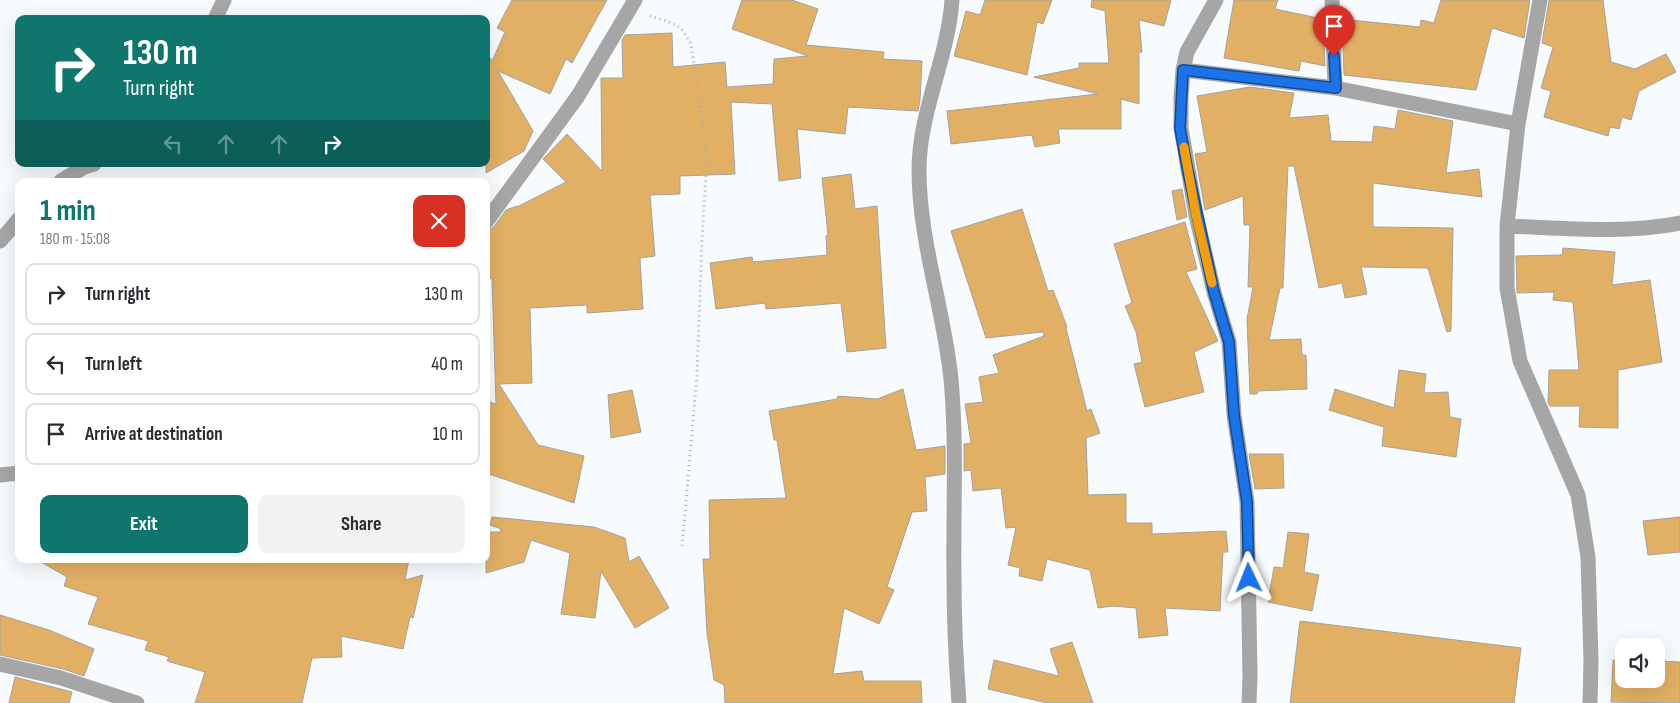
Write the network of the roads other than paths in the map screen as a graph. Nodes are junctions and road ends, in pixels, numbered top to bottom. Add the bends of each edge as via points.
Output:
1 (224, 0) edge
2 (635, 0) edge
3 (952, 0) edge
4 (1216, 0) edge
5 (1332, 0) edge
6 (1540, 0) edge
7 (217, 15) edge
8 (1183, 70) junction
9 (1336, 88) junction
10 (1518, 124) junction
11 (84, 167) edge
12 (66, 178) edge
13 (490, 217) edge
14 (15, 223) edge
15 (1680, 223) edge
16 (1507, 226) junction
17 (0, 240) edge
18 (15, 473) edge
19 (0, 475) edge
20 (0, 664) edge
21 (137, 703) edge
22 (959, 703) edge
23 (1248, 703) edge
24 (1590, 703) edge

1 - 7 street
2 - 13 street via 578,96
3 - 22 street via 946,42 922,136 919,168 920,200 944,332 954,420 954,589
4 - 8 street via 1188,52
5 - 9 street
6 - 10 street
8 - 9 street
8 - 23 street via 1180,128 1196,215 1229,342 1234,415 1247,502
9 - 10 street
10 - 16 street
11 - 12 street
14 - 17 street
15 - 16 street via 1642,229
16 - 24 street via 1507,288 1520,361 1578,495 1588,557
18 - 19 street
20 - 21 street via 61,678

